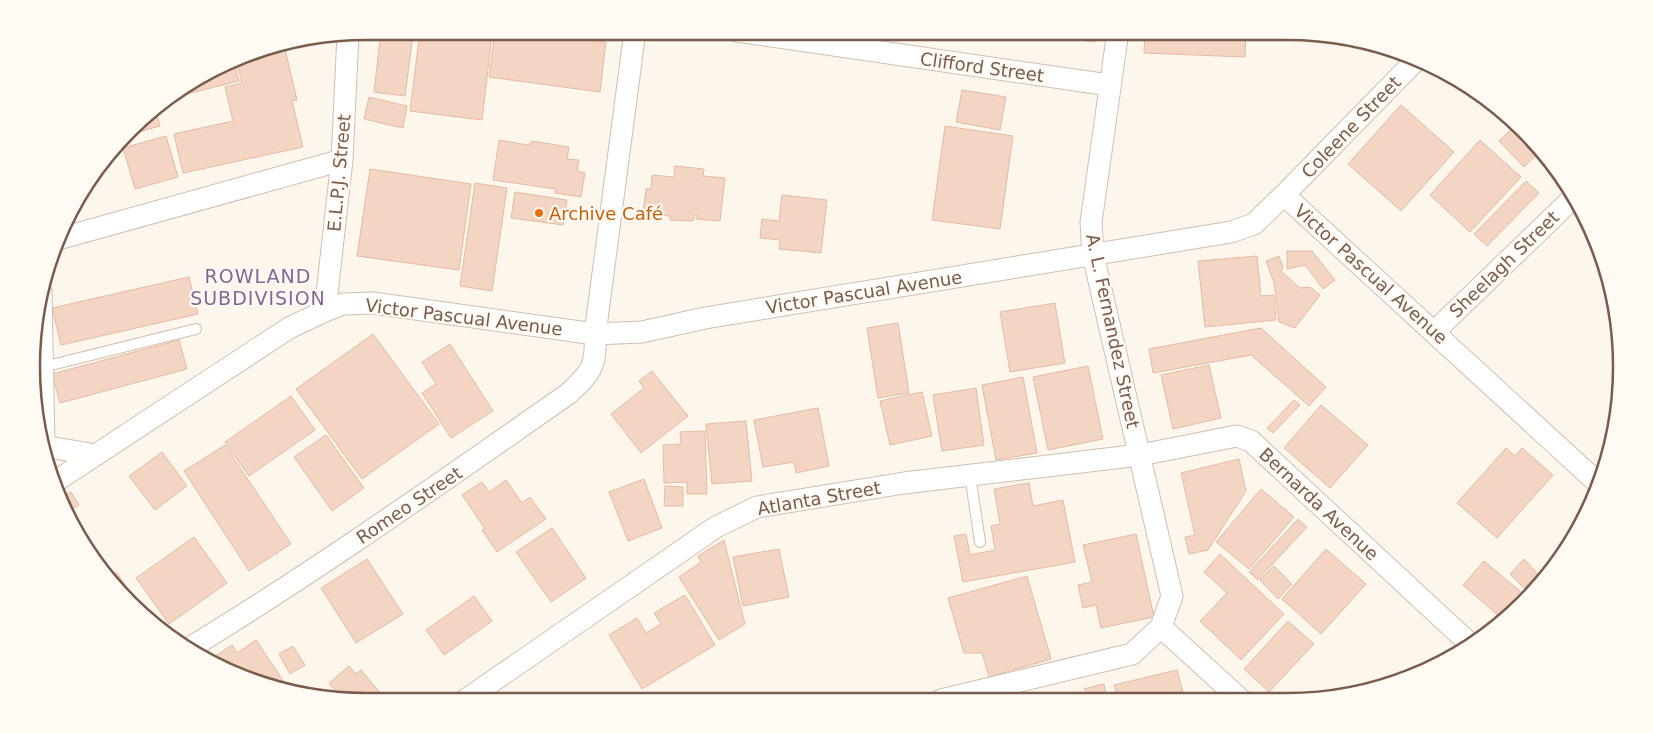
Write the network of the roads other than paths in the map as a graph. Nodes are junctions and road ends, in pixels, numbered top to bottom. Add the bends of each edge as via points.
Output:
1 (634, 40) edge
2 (799, 40) edge
3 (1116, 40) edge
4 (348, 41) edge
5 (1411, 65) edge
6 (1109, 85) junction
7 (342, 160) junction
8 (1284, 195) junction
9 (1569, 202) edge
10 (67, 236) edge
11 (1094, 255) junction
12 (325, 311) junction
13 (196, 329) dead end
14 (1434, 332) junction
15 (42, 333) edge
16 (595, 334) junction
17 (43, 367) junction
18 (44, 413) edge
19 (50, 447) edge
20 (1140, 455) junction
21 (96, 456) junction
22 (970, 475) junction
23 (60, 478) edge
24 (1593, 478) edge
25 (980, 542) dead end
26 (1161, 627) junction
27 (1465, 640) edge
28 (195, 644) edge
29 (482, 693) edge
30 (970, 693) edge
31 (1233, 693) edge

1 - 16 street, Romeo Street
2 - 6 street, Clifford Street
3 - 6 street, A. L. Fernandez Street
4 - 7 street, E.L.P.J. Street
5 - 8 street, Coleene Street
6 - 11 street, A. L. Fernandez Street via 1090,222
7 - 10 street
7 - 12 street, E.L.P.J. Street
8 - 11 street, Victor Pascual Avenue via 1254,224 1231,232
8 - 14 street, Victor Pascual Avenue
9 - 14 street, Sheelagh Street
11 - 16 street, Victor Pascual Avenue via 705,318 642,332
11 - 20 street, A. L. Fernandez Street
12 - 16 street, Victor Pascual Avenue via 343,304 373,303
12 - 21 street, Victor Pascual Avenue via 288,328
13 - 17 lane
14 - 24 street, Victor Pascual Avenue
15 - 17 street
16 - 28 street, Romeo Street via 593,367 568,394 404,509
17 - 18 street
19 - 21 street
20 - 22 street, Atlanta Street
20 - 26 street, A. L. Fernandez Street via 1172,596
20 - 27 street, Bernarda Avenue via 1237,436 1251,441
21 - 23 street, Victor Pascual Avenue
22 - 25 lane
22 - 29 street, Atlanta Street via 904,482 757,507 716,527
26 - 30 street via 1132,654
26 - 31 street

